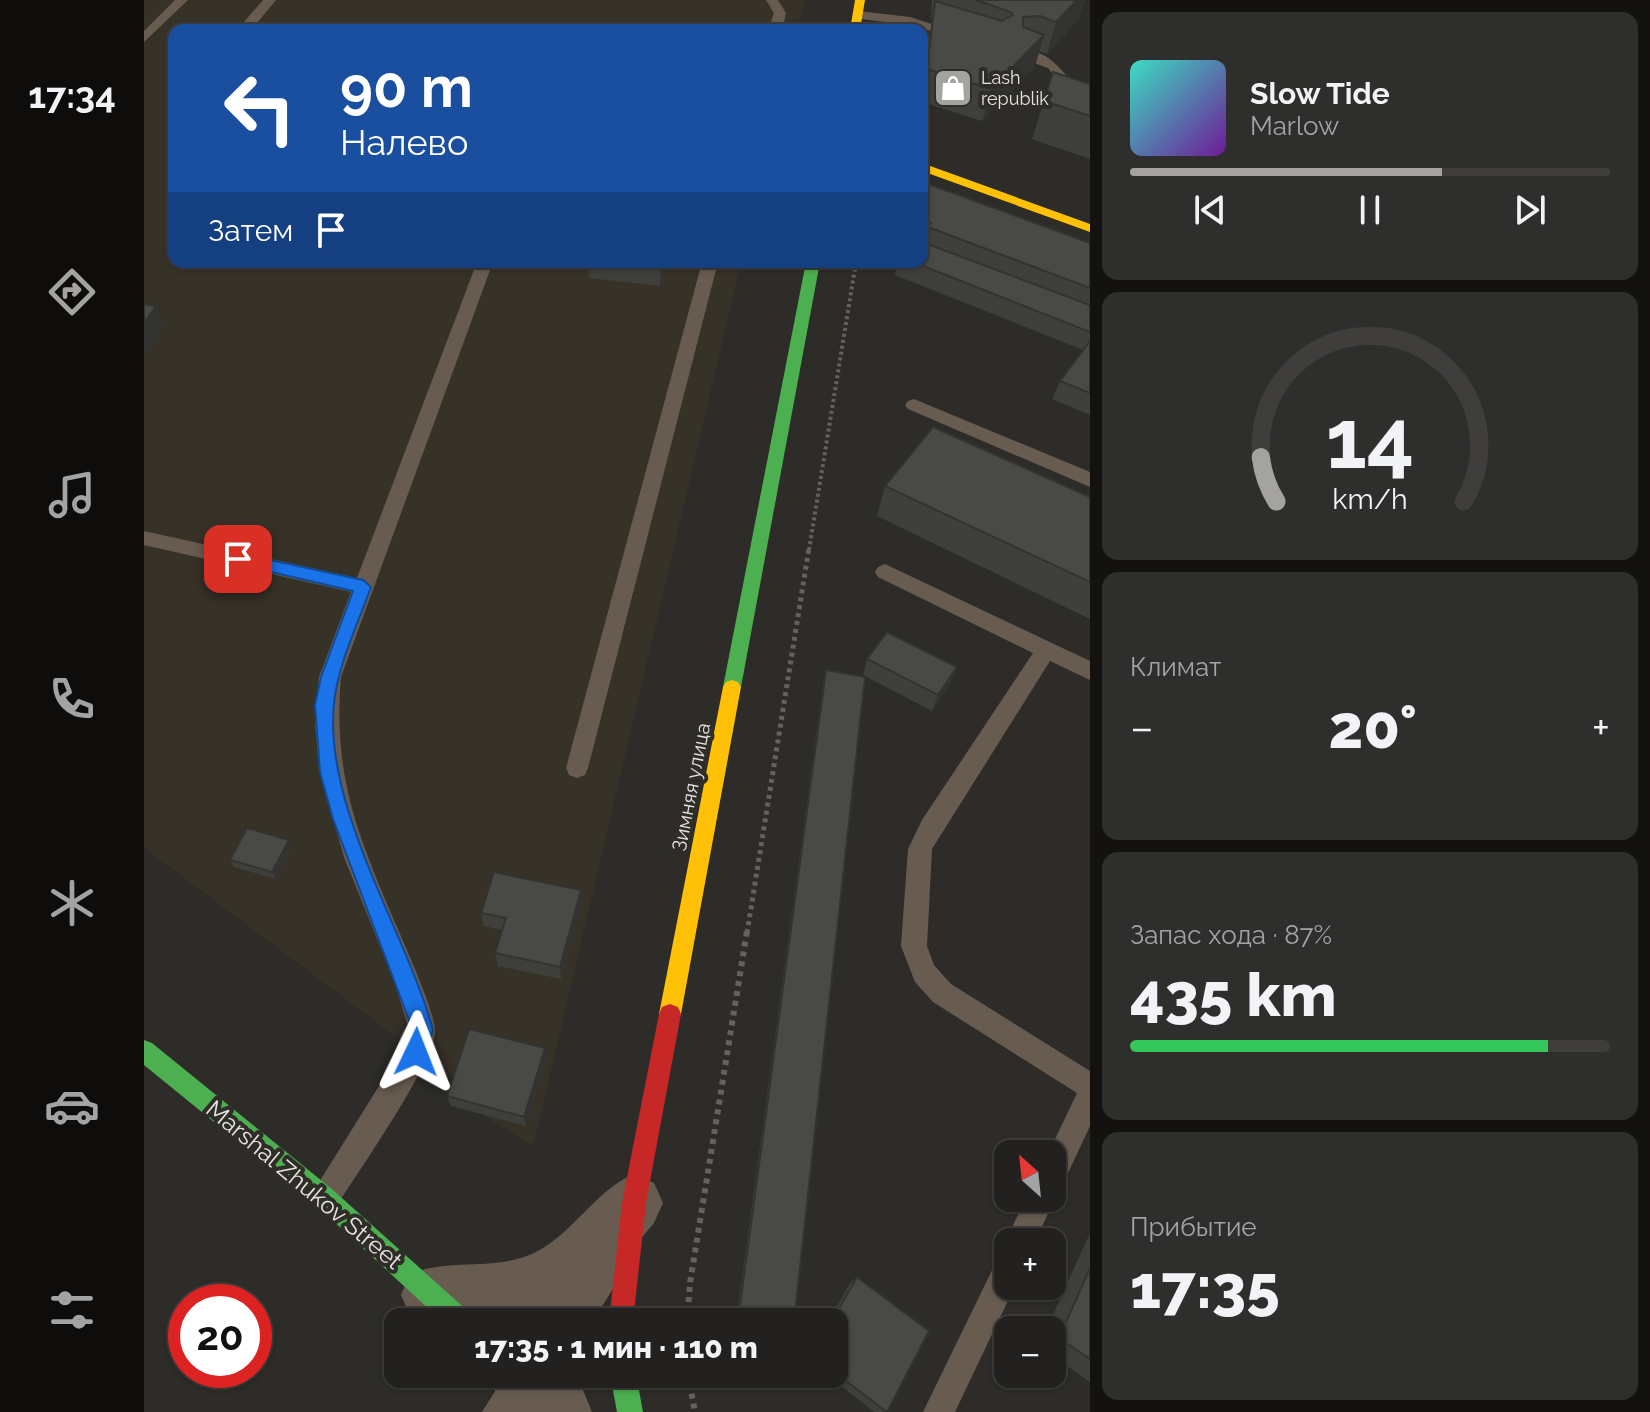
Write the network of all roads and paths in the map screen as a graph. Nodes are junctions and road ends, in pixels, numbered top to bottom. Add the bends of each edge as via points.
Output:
1 (182, 0) edge
2 (270, 0) edge
3 (772, 0) edge
4 (858, 15) edge
5 (249, 24) edge
6 (777, 24) edge
7 (923, 24) edge
8 (928, 26) edge
9 (144, 38) edge
10 (980, 41) edge
11 (1022, 54) edge
12 (1090, 101) edge
13 (928, 169) edge
14 (1090, 228) edge
15 (483, 268) edge
16 (708, 268) edge
17 (812, 268) edge
18 (855, 268) edge
19 (914, 405) dead end
20 (1090, 480) edge
21 (144, 538) edge
22 (885, 572) dead end
23 (363, 587) junction
24 (1046, 650) junction
25 (1090, 671) edge
26 (577, 768) dead end
27 (144, 1051) edge
28 (1090, 1086) edge
29 (1090, 1096) edge
30 (1066, 1147) edge
31 (325, 1198) junction
32 (634, 1203) junction
33 (994, 1297) edge
34 (446, 1308) edge
35 (566, 1308) edge
36 (623, 1308) edge
37 (689, 1308) edge
38 (626, 1388) edge
39 (691, 1388) edge
40 (630, 1412) edge
41 (695, 1412) edge
42 (939, 1412) edge

1 - 9 lane
2 - 5 lane
3 - 6 lane via 780,13
4 - 7 lane
8 - 10 lane
11 - 12 lane via 1053,65 1075,94
13 - 14 main road
15 - 23 lane
16 - 26 lane
17 - 32 main road, Зимняя улица
18 - 37 path
19 - 20 lane
21 - 23 lane
22 - 24 lane
23 - 31 lane via 324,705 330,772 342,819 422,1030 416,1052
24 - 25 lane
24 - 28 lane via 920,849 914,946 924,973 942,993
27 - 31 main road, Marshal Zhukov Street
29 - 30 lane
31 - 34 main road, Marshal Zhukov Street
32 - 34 street via 602,1241 572,1265 537,1283
32 - 35 street
32 - 36 main road, Зимняя улица
33 - 42 lane
38 - 40 main road
39 - 41 path

